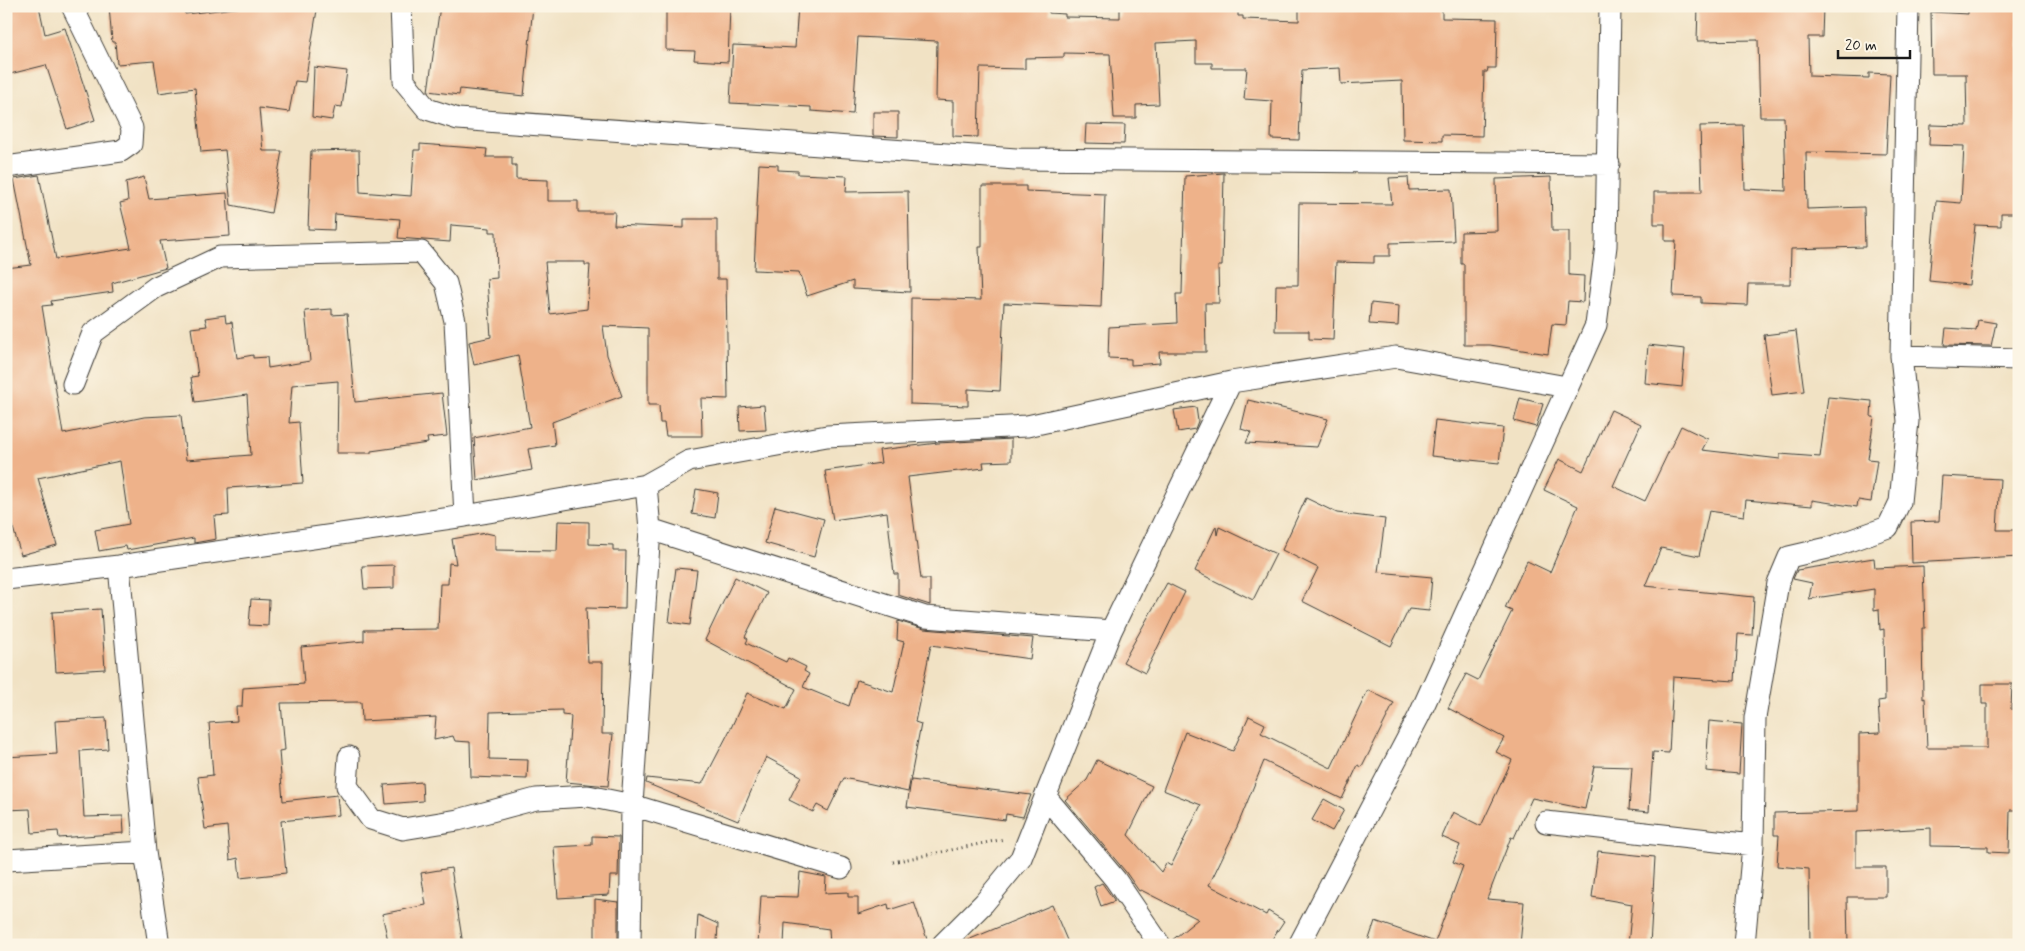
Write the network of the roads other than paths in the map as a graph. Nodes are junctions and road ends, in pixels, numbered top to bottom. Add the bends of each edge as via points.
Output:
1 (72, 6) edge
2 (401, 6) edge
3 (1610, 6) edge
4 (1908, 6) edge
5 (1608, 164) junction
6 (6, 167) edge
7 (1901, 356) junction
8 (2019, 359) edge
9 (1231, 382) junction
10 (73, 384) dead end
11 (1567, 387) junction
12 (646, 486) junction
13 (465, 516) junction
14 (650, 529) junction
15 (119, 566) junction
16 (6, 579) edge
17 (1111, 631) junction
18 (349, 757) dead end
19 (1045, 796) junction
20 (632, 805) junction
21 (1546, 822) dead end
22 (1753, 845) junction
23 (145, 852) junction
24 (6, 860) edge
25 (841, 868) dead end
26 (944, 944) edge
27 (159, 945) edge
28 (630, 945) edge
29 (1160, 945) edge
30 (1299, 945) edge
31 (1744, 945) edge

1 - 6 street via 132,128 131,144 121,151
2 - 5 street via 404,81 427,108 458,119 1016,159
3 - 5 street
4 - 7 street
5 - 11 street via 1606,246 1596,325
7 - 8 street
7 - 22 street via 1908,421 1900,502 1888,527 1832,547 1789,557 1778,584 1755,718
9 - 11 street via 1396,357
9 - 12 street via 1027,426 827,436 689,461
9 - 17 street
10 - 13 street via 93,333 156,287 220,257 421,252 446,283 455,321
11 - 30 street via 1419,716
12 - 13 street
12 - 14 street
13 - 15 street
14 - 17 street via 925,617
14 - 20 street
15 - 16 street
15 - 23 street
17 - 19 street
18 - 20 street via 347,786 371,819 402,829 458,820 536,799 588,796
19 - 26 street via 1021,858
19 - 29 street via 1115,879
20 - 25 street
20 - 28 street
21 - 22 street
22 - 31 street
23 - 24 street
23 - 27 street

